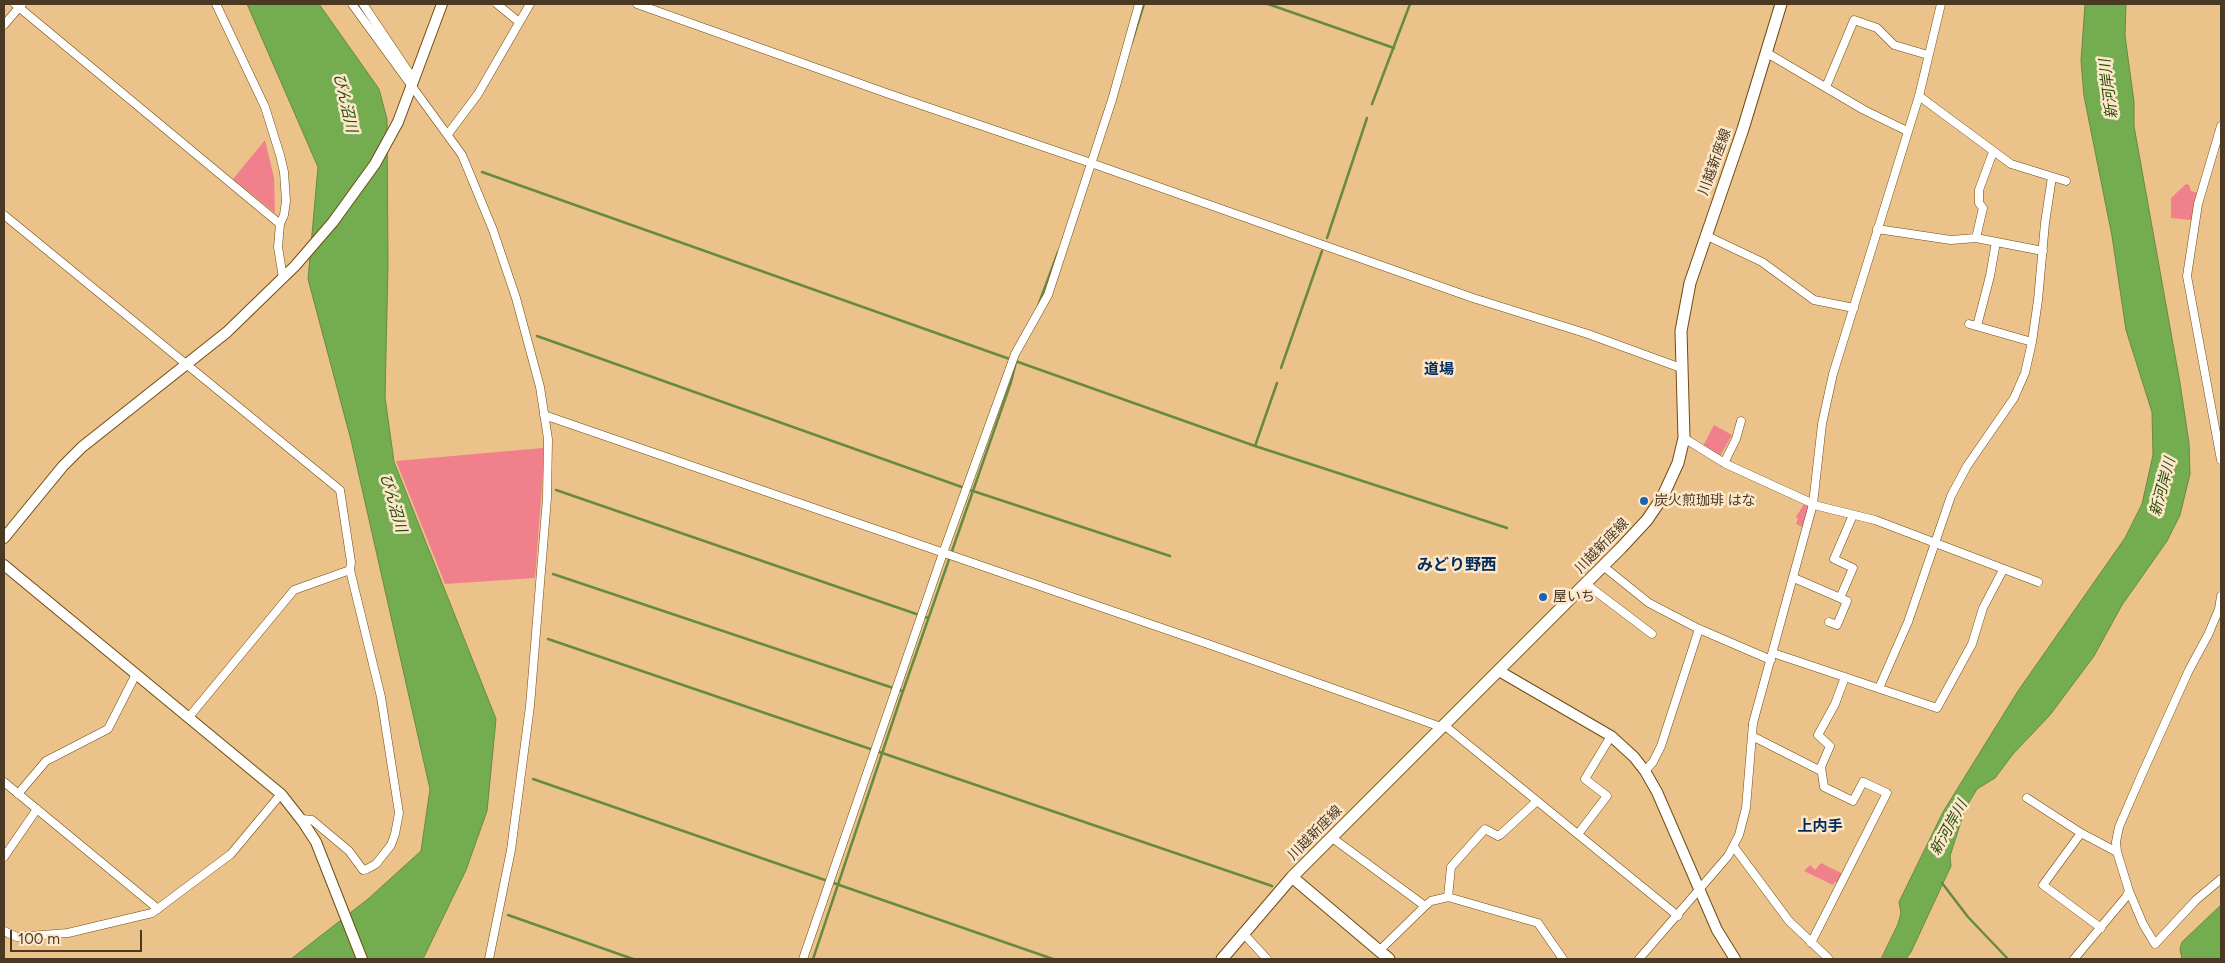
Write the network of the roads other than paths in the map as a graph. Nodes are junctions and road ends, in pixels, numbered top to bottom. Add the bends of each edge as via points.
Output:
1 (216, 4) edge
2 (352, 4) edge
3 (363, 4) edge
4 (442, 4) edge
5 (497, 4) edge
6 (530, 4) edge
7 (638, 4) edge
8 (1139, 4) edge
9 (1781, 4) edge
10 (1942, 4) edge
11 (18, 5) edge
12 (519, 22) junction
13 (4, 25) edge
14 (1767, 53) junction
15 (1928, 55) junction
16 (413, 83) junction
17 (1826, 87) junction
18 (1919, 96) junction
19 (2221, 126) edge
20 (1907, 131) junction
21 (448, 134) junction
22 (1993, 152) junction
23 (1091, 163) junction
24 (2052, 176) junction
25 (2066, 181) dead end
26 (4, 215) edge
27 (280, 224) junction
28 (1877, 229) junction
29 (1705, 235) junction
30 (1976, 238) junction
31 (1996, 242) junction
32 (2043, 251) junction
33 (284, 278) junction
34 (1854, 308) junction
35 (2032, 342) junction
36 (187, 364) junction
37 (1681, 368) junction
38 (544, 416) junction
39 (1741, 421) dead end
40 (1684, 438) junction
41 (2221, 460) edge
42 (1724, 463) junction
43 (1813, 504) junction
44 (1853, 515) junction
45 (5, 534) edge
46 (1934, 544) junction
47 (943, 553) junction
48 (4, 565) edge
49 (1603, 566) junction
50 (350, 570) junction
51 (2003, 570) junction
52 (1794, 578) junction
53 (2038, 582) dead end
54 (1586, 584) junction
55 (2221, 596) edge
56 (1840, 598) junction
57 (2220, 610) edge
58 (1829, 622) dead end
59 (1699, 629) junction
60 (1652, 634) dead end
61 (1772, 657) junction
62 (1499, 671) junction
63 (136, 674) junction
64 (1845, 677) junction
65 (1879, 688) junction
66 (189, 717) junction
67 (1443, 726) junction
68 (1610, 736) junction
69 (1752, 736) junction
70 (1645, 770) junction
71 (1822, 770) junction
72 (4, 782) edge
73 (18, 794) junction
74 (281, 794) junction
75 (2027, 798) dead end
76 (1537, 802) junction
77 (37, 809) junction
78 (301, 819) junction
79 (2081, 833) junction
80 (1578, 834) junction
81 (1332, 837) junction
82 (1734, 847) junction
83 (2117, 852) junction
84 (4, 856) edge
85 (1292, 878) junction
86 (2221, 880) edge
87 (1699, 890) junction
88 (2129, 891) junction
89 (1448, 897) junction
90 (1425, 906) junction
91 (158, 909) junction
92 (1678, 916) junction
93 (2101, 928) junction
94 (4, 931) edge
95 (1244, 933) junction
96 (1811, 943) junction
97 (1379, 951) junction
98 (1828, 958) edge
99 (362, 959) edge
100 (489, 959) edge
101 (803, 959) edge
102 (1222, 959) edge
103 (1267, 959) edge
104 (1389, 959) edge
105 (1563, 959) edge
106 (1639, 959) edge
107 (1736, 959) edge
108 (2074, 959) edge

1 - 27 street via 265,107 277,147 284,172 286,200
2 - 16 street
3 - 16 street
4 - 16 street
5 - 12 street
6 - 12 street
7 - 23 street via 747,45
8 - 23 street
9 - 14 main road, 川越新座線
10 - 15 street
11 - 13 street
11 - 27 street
12 - 21 street via 478,94
14 - 17 street
14 - 29 main road, 川越新座線
15 - 17 street via 1894,45 1877,28 1854,20
15 - 18 street
16 - 21 street
16 - 33 street via 398,122 375,164 333,222
17 - 20 street
18 - 20 street
18 - 22 street
19 - 41 street via 2198,204 2187,276
20 - 28 street
21 - 38 street via 465,162 504,259 533,357
22 - 24 street via 2011,164
22 - 30 street via 1980,190 1979,203 1983,208
23 - 37 street
23 - 47 street via 1048,295 1015,354
24 - 25 street
24 - 32 street
26 - 36 street
27 - 33 street via 278,255
28 - 30 street via 1951,240
28 - 34 street
29 - 34 street via 1762,262 1814,300
29 - 37 main road, 川越新座線 via 1686,300 1681,331
30 - 31 street
31 - 32 street
31 - 35 street via 1990,276 1973,325
32 - 35 street
33 - 36 street via 227,332
34 - 43 street via 1833,374 1822,424
35 - 46 street via 2025,373 2014,398 1967,466 1951,496
36 - 45 street via 82,447
36 - 50 street via 340,490
37 - 40 main road, 川越新座線
38 - 47 street
38 - 100 street via 549,463 530,706 511,850
39 - 42 street
40 - 42 street
40 - 49 main road, 川越新座線 via 1678,462 1662,498 1638,532
42 - 43 street
43 - 44 street
43 - 52 street
44 - 46 street via 1875,520
44 - 56 street via 1834,559 1853,568
46 - 51 street
46 - 65 street via 1908,622
47 - 67 street
47 - 101 street
48 - 63 street
49 - 54 main road, 川越新座線
49 - 59 street via 1649,603
50 - 66 street via 294,590
50 - 78 street via 381,698 398,801 398,825 384,855 376,864 363,870 349,851 312,820
51 - 53 street
51 - 65 street via 1983,608 1972,644 1937,708
52 - 56 street
52 - 61 street
54 - 60 street
54 - 62 main road, 川越新座線
55 - 57 street
56 - 58 street via 1847,601 1837,625
57 - 83 street via 2125,812 2117,834
59 - 61 street
59 - 70 street via 1661,746
61 - 64 street
61 - 69 street
62 - 67 main road, 川越新座線
62 - 68 street
63 - 66 street
63 - 73 street via 108,729 46,761
64 - 65 street
64 - 71 street via 1818,735 1830,746
66 - 74 street
67 - 76 street
67 - 81 main road, 川越新座線
68 - 70 street
68 - 80 street via 1585,779 1607,796
69 - 71 street
69 - 82 street via 1746,808
70 - 87 street
71 - 96 street via 1824,787 1853,801 1863,782 1887,794
72 - 73 street
73 - 77 street
74 - 78 street
74 - 91 street via 231,854
75 - 79 street
76 - 80 street
76 - 89 street via 1500,835 1485,829 1451,867
77 - 84 street
77 - 91 street
78 - 99 street via 322,854
79 - 83 street
79 - 93 street via 2043,885
80 - 92 street
81 - 85 main road, 川越新座線
81 - 90 street
82 - 87 street
82 - 96 street via 1789,920
83 - 88 street
85 - 95 main road, 川越新座線
85 - 97 main road
86 - 88 street via 2196,900 2155,944
87 - 92 street
87 - 107 street via 1717,930
88 - 93 street
89 - 90 street
89 - 105 street via 1538,923
90 - 97 street
91 - 94 street via 138,917 68,933 17,937
92 - 106 street
93 - 108 street
95 - 102 main road, 川越新座線
95 - 103 street
96 - 98 street
97 - 104 main road

